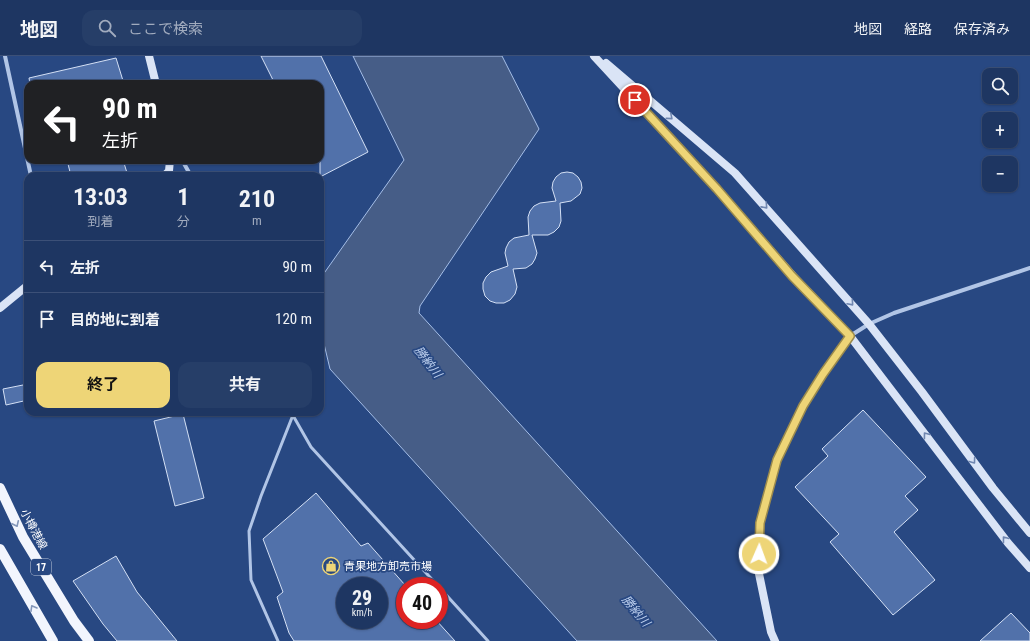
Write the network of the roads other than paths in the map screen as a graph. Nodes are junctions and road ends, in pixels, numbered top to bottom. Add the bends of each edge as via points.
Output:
1 (4, 56) edge
2 (149, 56) edge
3 (594, 56) edge
4 (597, 56) edge
5 (155, 80) edge
6 (24, 145) edge
7 (1030, 268) edge
8 (24, 288) edge
9 (0, 308) edge
10 (869, 324) junction
11 (850, 336) junction
12 (291, 416) edge
13 (293, 416) edge
14 (0, 488) edge
15 (1030, 534) edge
16 (0, 550) edge
17 (1030, 568) edge
18 (429, 577) edge
19 (448, 598) edge
20 (53, 641) edge
21 (89, 641) edge
22 (278, 641) edge
23 (488, 641) edge
24 (775, 641) edge

1 - 6 street
2 - 5 street
3 - 11 street via 717,189 792,276
4 -> 10 street via 735,173
7 - 10 street via 894,313
8 - 9 street
10 - 11 street
10 -> 15 street
17 -> 11 street via 1008,543
11 - 24 street via 803,406 780,453 760,523 758,569
12 - 22 lane via 249,531 251,580
13 - 18 lane via 311,447
14 -> 21 main road, 小樽港線 / 17 via 23,537
20 -> 16 main road, 17
19 - 23 lane

